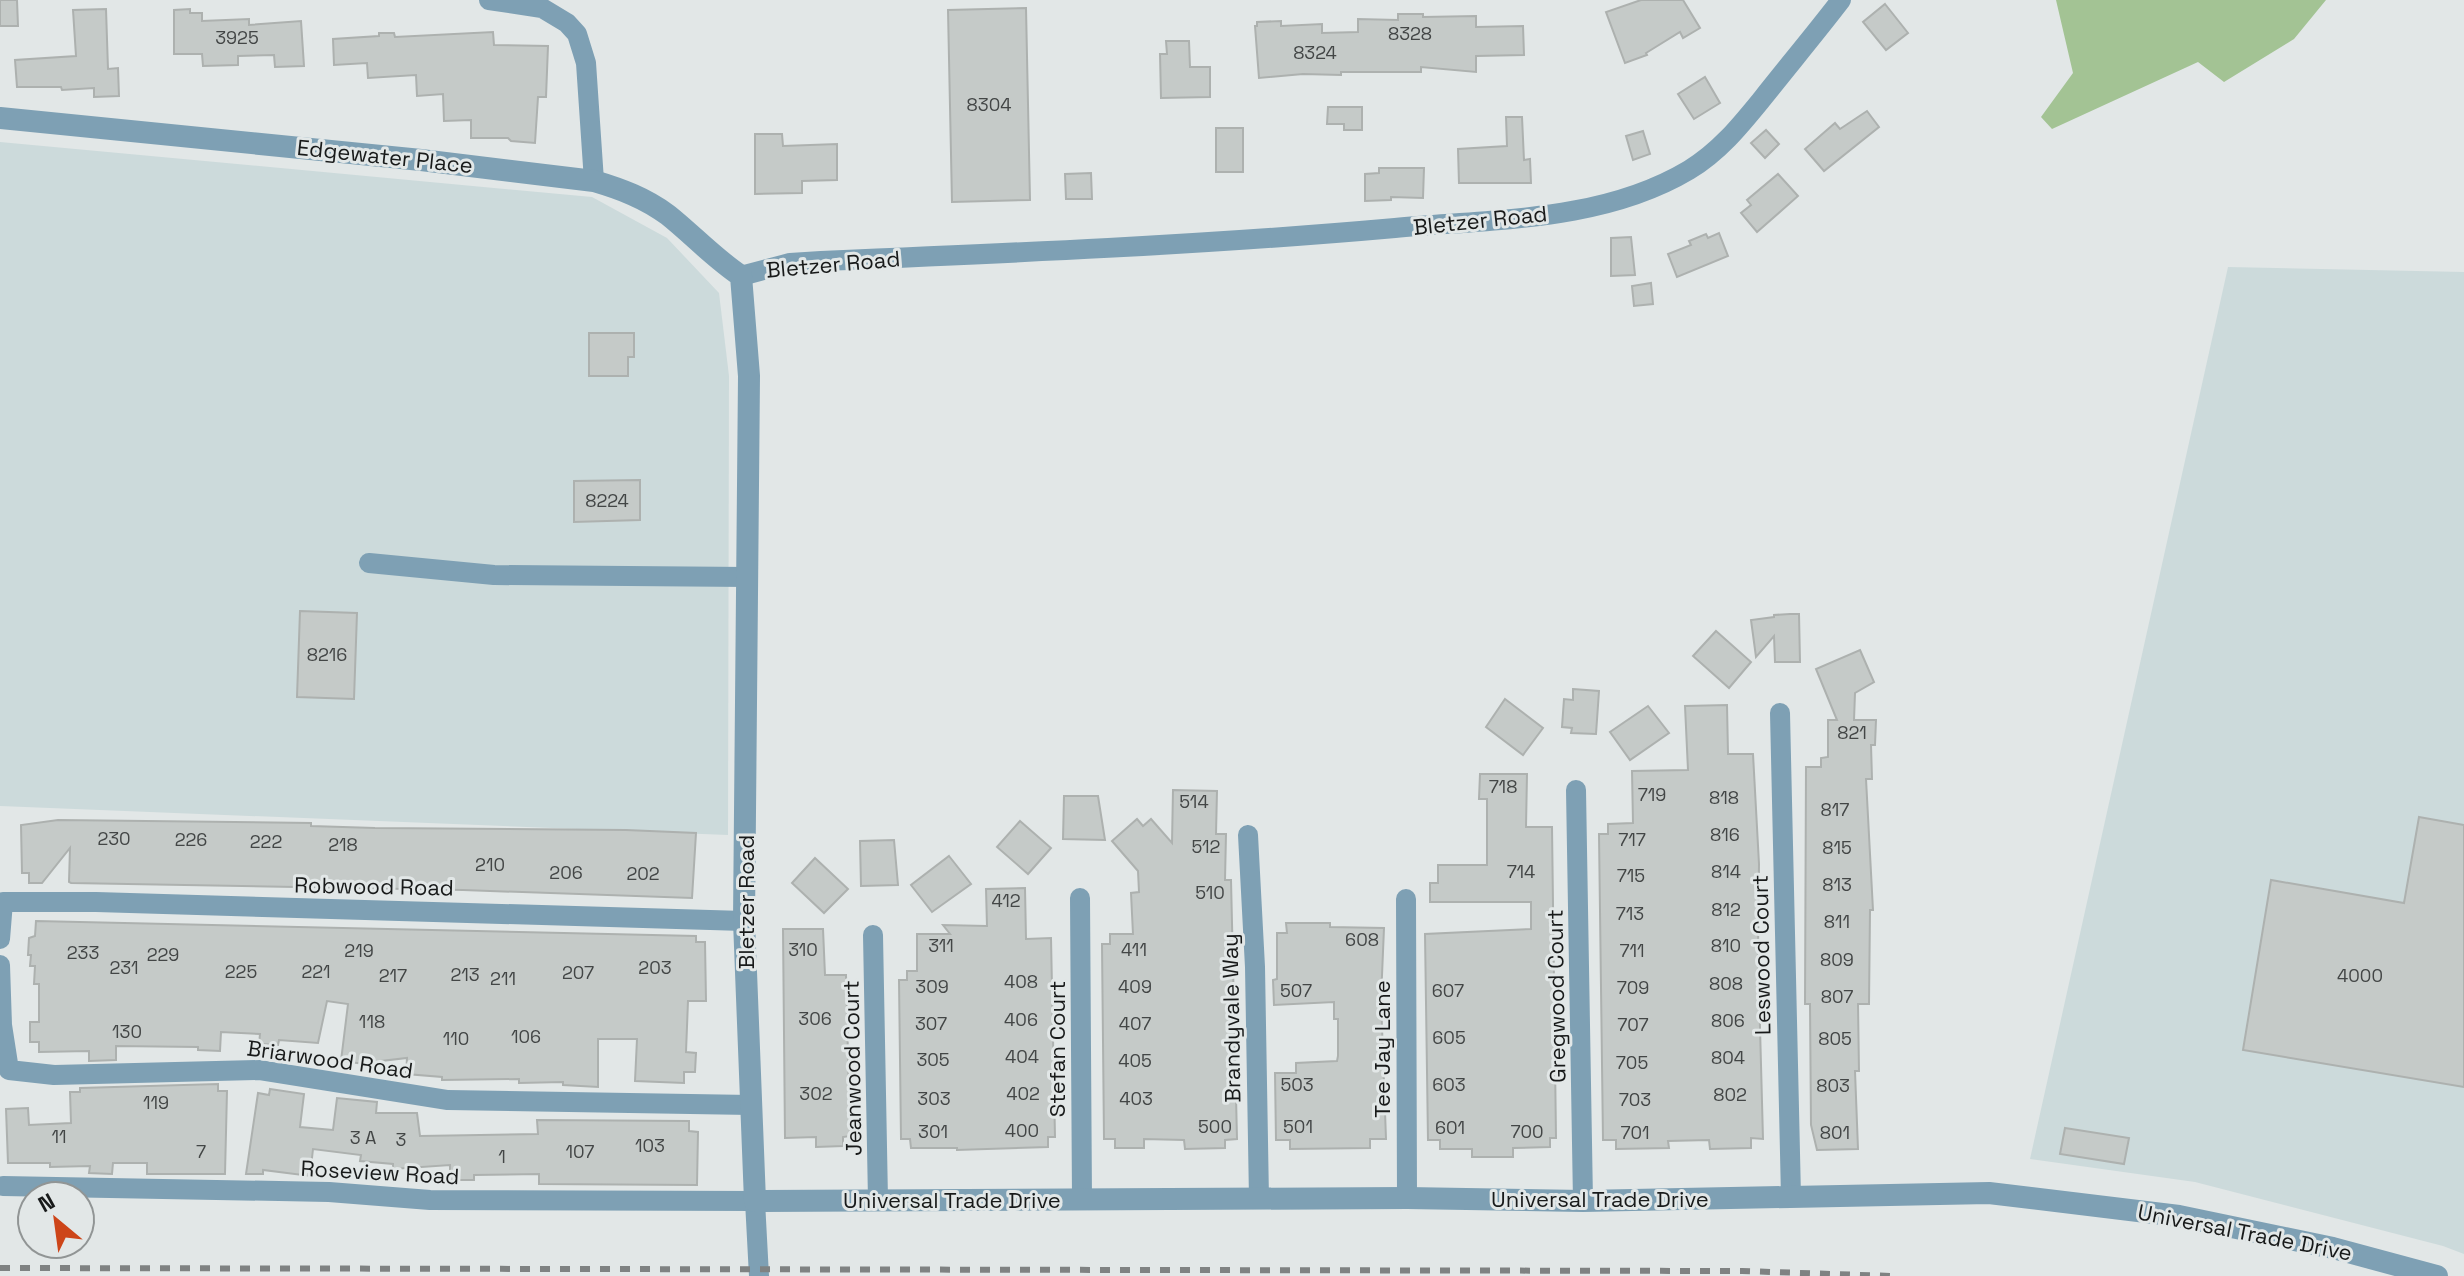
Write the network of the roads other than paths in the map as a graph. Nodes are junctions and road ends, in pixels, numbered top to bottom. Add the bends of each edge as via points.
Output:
1 (489, 0) edge
2 (1841, 0) edge
3 (0, 118) edge
4 (594, 181) junction
5 (741, 276) junction
6 (369, 563) dead end
7 (748, 577) junction
8 (1780, 713) dead end
9 (1576, 790) dead end
10 (1248, 835) dead end
11 (1080, 898) dead end
12 (1406, 899) dead end
13 (744, 921) junction
14 (873, 935) dead end
15 (0, 939) edge
16 (0, 965) edge
17 (751, 1105) junction
18 (3, 1186) dead end
19 (1791, 1197) junction
20 (1407, 1198) junction
21 (1082, 1199) junction
22 (1259, 1199) junction
23 (878, 1200) junction
24 (755, 1201) junction
25 (1583, 1201) junction
26 (759, 1276) edge
27 (2437, 1276) edge

1 - 4 street via 542,8 577,34 586,63
2 - 5 street, Bletzer Road via 1740,128 1689,170 1624,199 1579,210 1340,233 1102,250 790,263
3 - 4 street, Edgewater Place
4 - 5 street, Edgewater Place via 653,206
5 - 7 street, Bletzer Road via 749,376
6 - 7 street via 494,575
7 - 13 street, Bletzer Road
8 - 19 street, Leswood Court
9 - 25 street, Gregwood Court
10 - 22 street, Brandyvale Way
11 - 21 street, Stefan Court
12 - 20 street, Tee Jay Lane
13 - 15 street, Robwood Road via 3,902
13 - 17 street, Bletzer Road
14 - 23 street, Jeanwood Court
16 - 17 street, Briarwood Road via 9,1070 54,1075 260,1070 448,1100
17 - 24 street, Bletzer Road
18 - 24 street, Roseview Road via 329,1192 430,1200
19 - 25 street, Universal Trade Drive
19 - 27 street, Universal Trade Drive via 1989,1193 2072,1202 2179,1216
20 - 22 street, Universal Trade Drive
20 - 25 street, Universal Trade Drive
21 - 22 street, Universal Trade Drive
21 - 23 street, Universal Trade Drive
23 - 24 street, Universal Trade Drive
24 - 26 street, Bletzer Road

